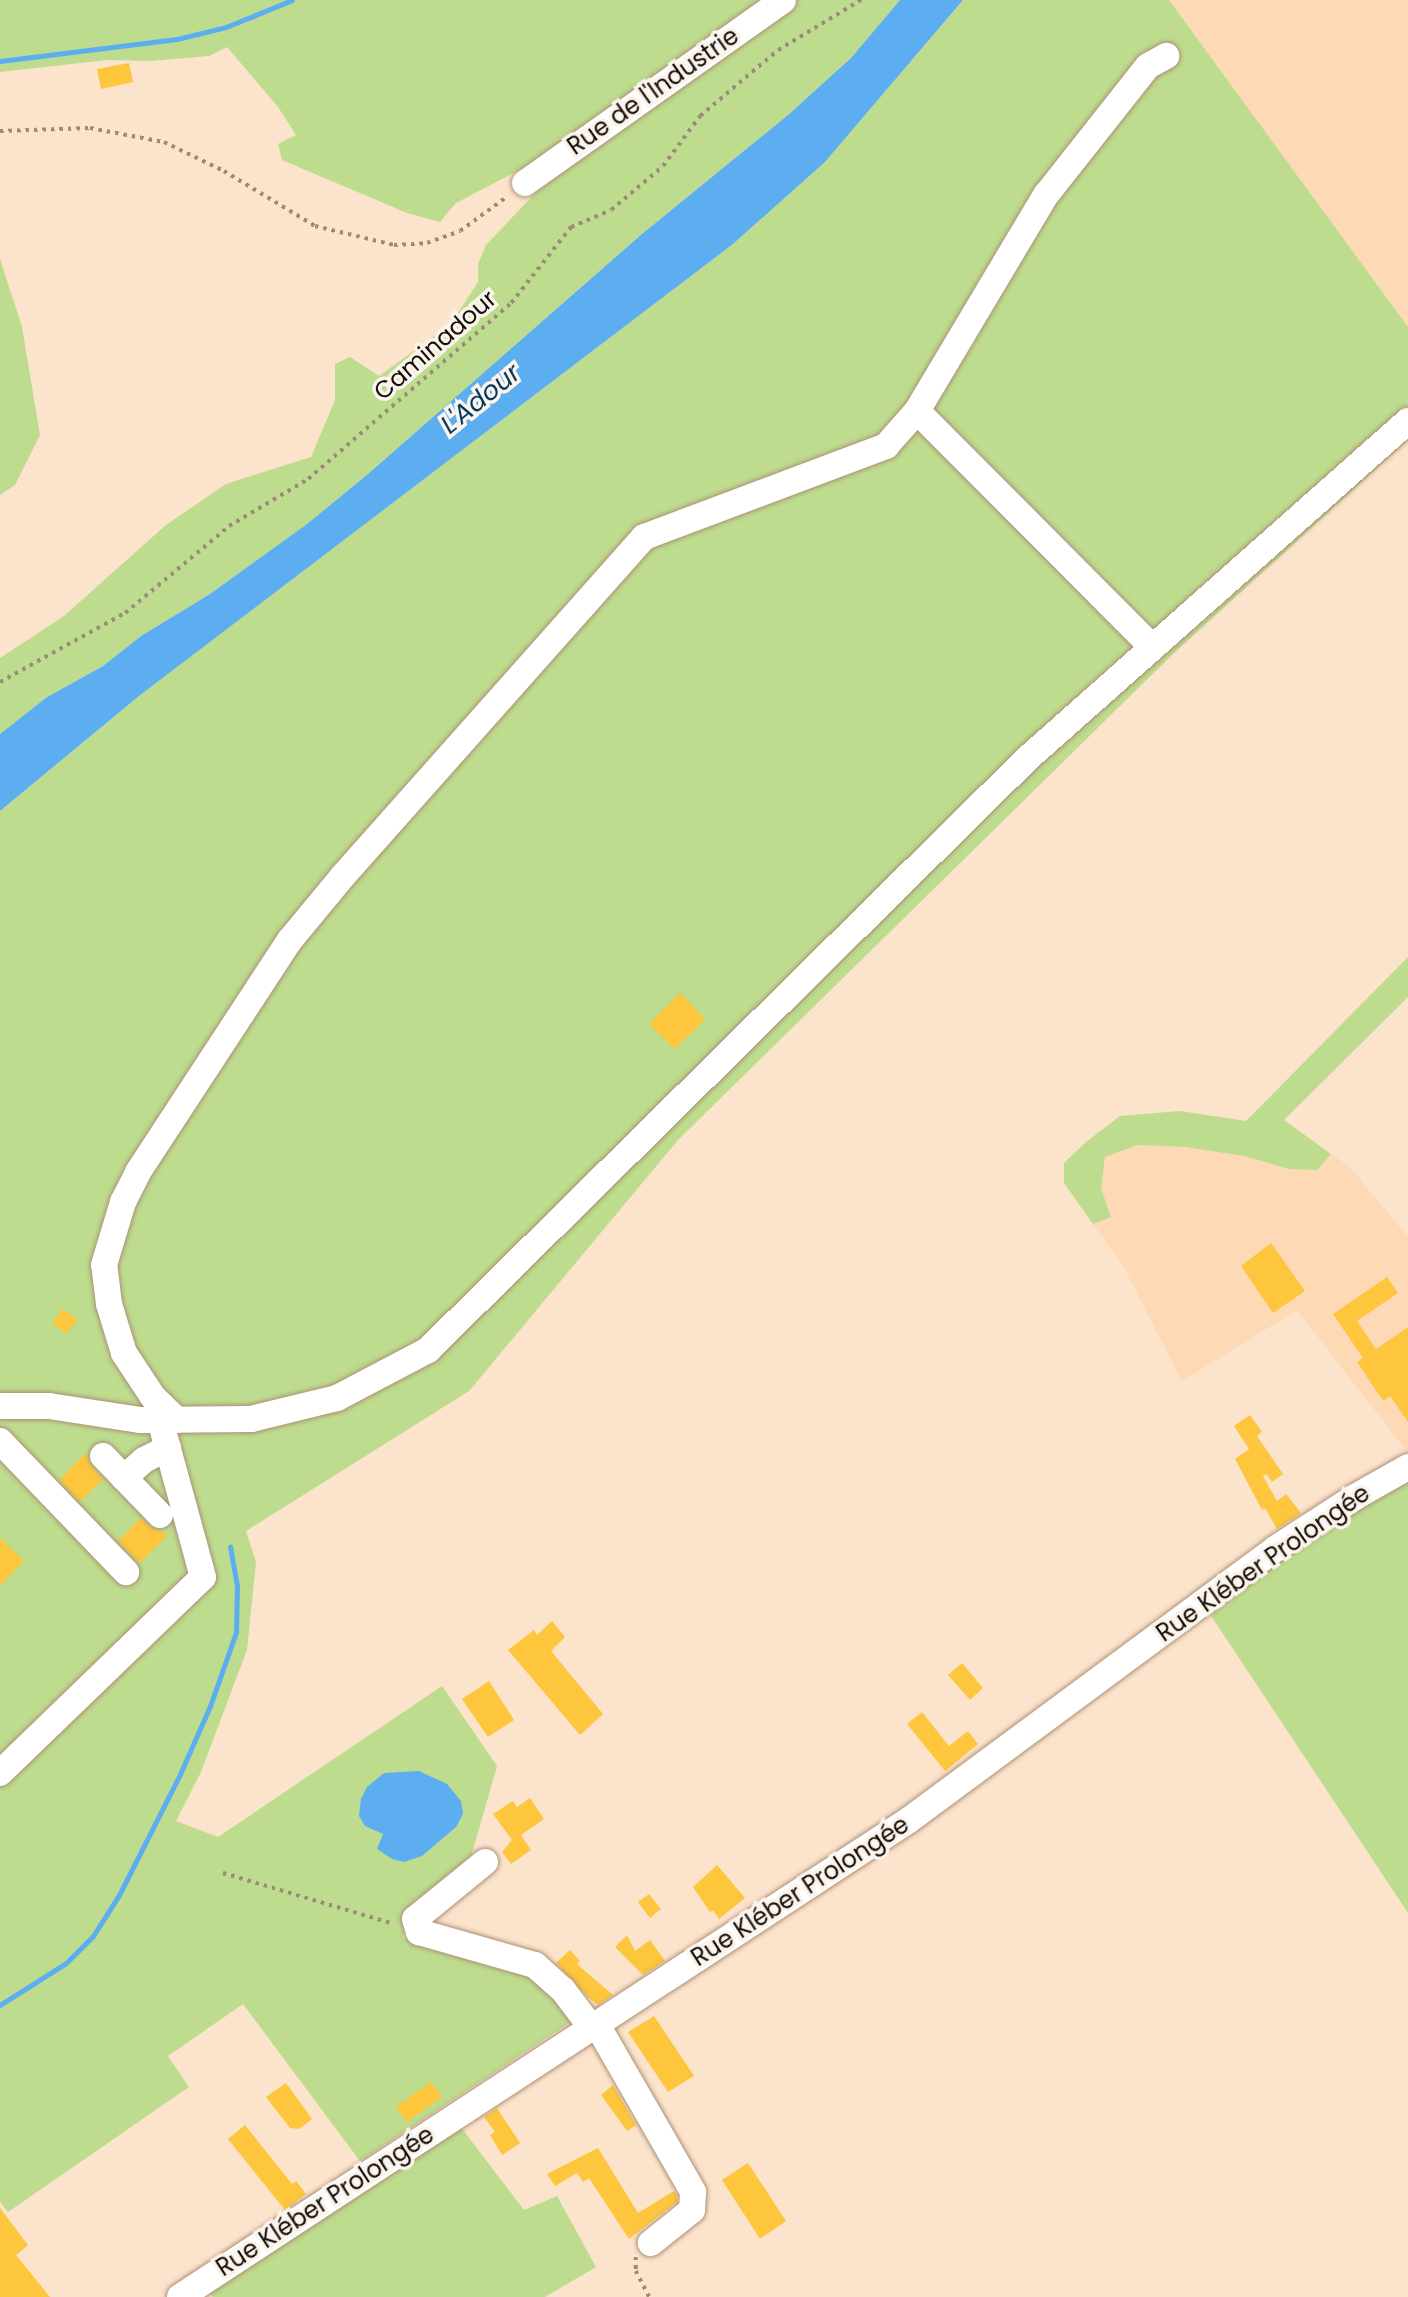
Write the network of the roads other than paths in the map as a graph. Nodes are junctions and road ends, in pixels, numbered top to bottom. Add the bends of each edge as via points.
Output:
1 (783, 0) edge
2 (1166, 56) dead end
3 (524, 183) road end
4 (916, 411) junction
5 (1408, 421) edge
6 (1152, 647) junction
7 (0, 1406) edge
8 (169, 1420) junction
9 (0, 1441) edge
10 (168, 1448) junction
11 (103, 1456) dead end
12 (1408, 1467) edge
13 (124, 1478) junction
14 (160, 1515) dead end
15 (126, 1572) dead end
16 (0, 1773) edge
17 (485, 1862) dead end
18 (593, 2025) junction
19 (651, 2243) road end
20 (180, 2297) edge

1 - 3 street, Rue de l'Industrie
2 - 4 street via 1148,66 1046,195
4 - 6 street
4 - 8 street via 886,446 645,537 290,940 138,1172 123,1202 104,1265 109,1304 124,1353
5 - 6 street
6 - 8 street via 1028,758 428,1350 337,1398 251,1419
7 - 8 street via 49,1406
8 - 10 street
9 - 15 street
10 - 13 street via 144,1460
10 - 16 street via 203,1577
11 - 13 street
12 - 18 street, Rue Kléber Prolongée via 1275,1549 909,1820
13 - 14 street
17 - 18 street via 415,1919 419,1931 535,1965
18 - 19 street via 693,2192 692,2210
18 - 20 street, Rue Kléber Prolongée

